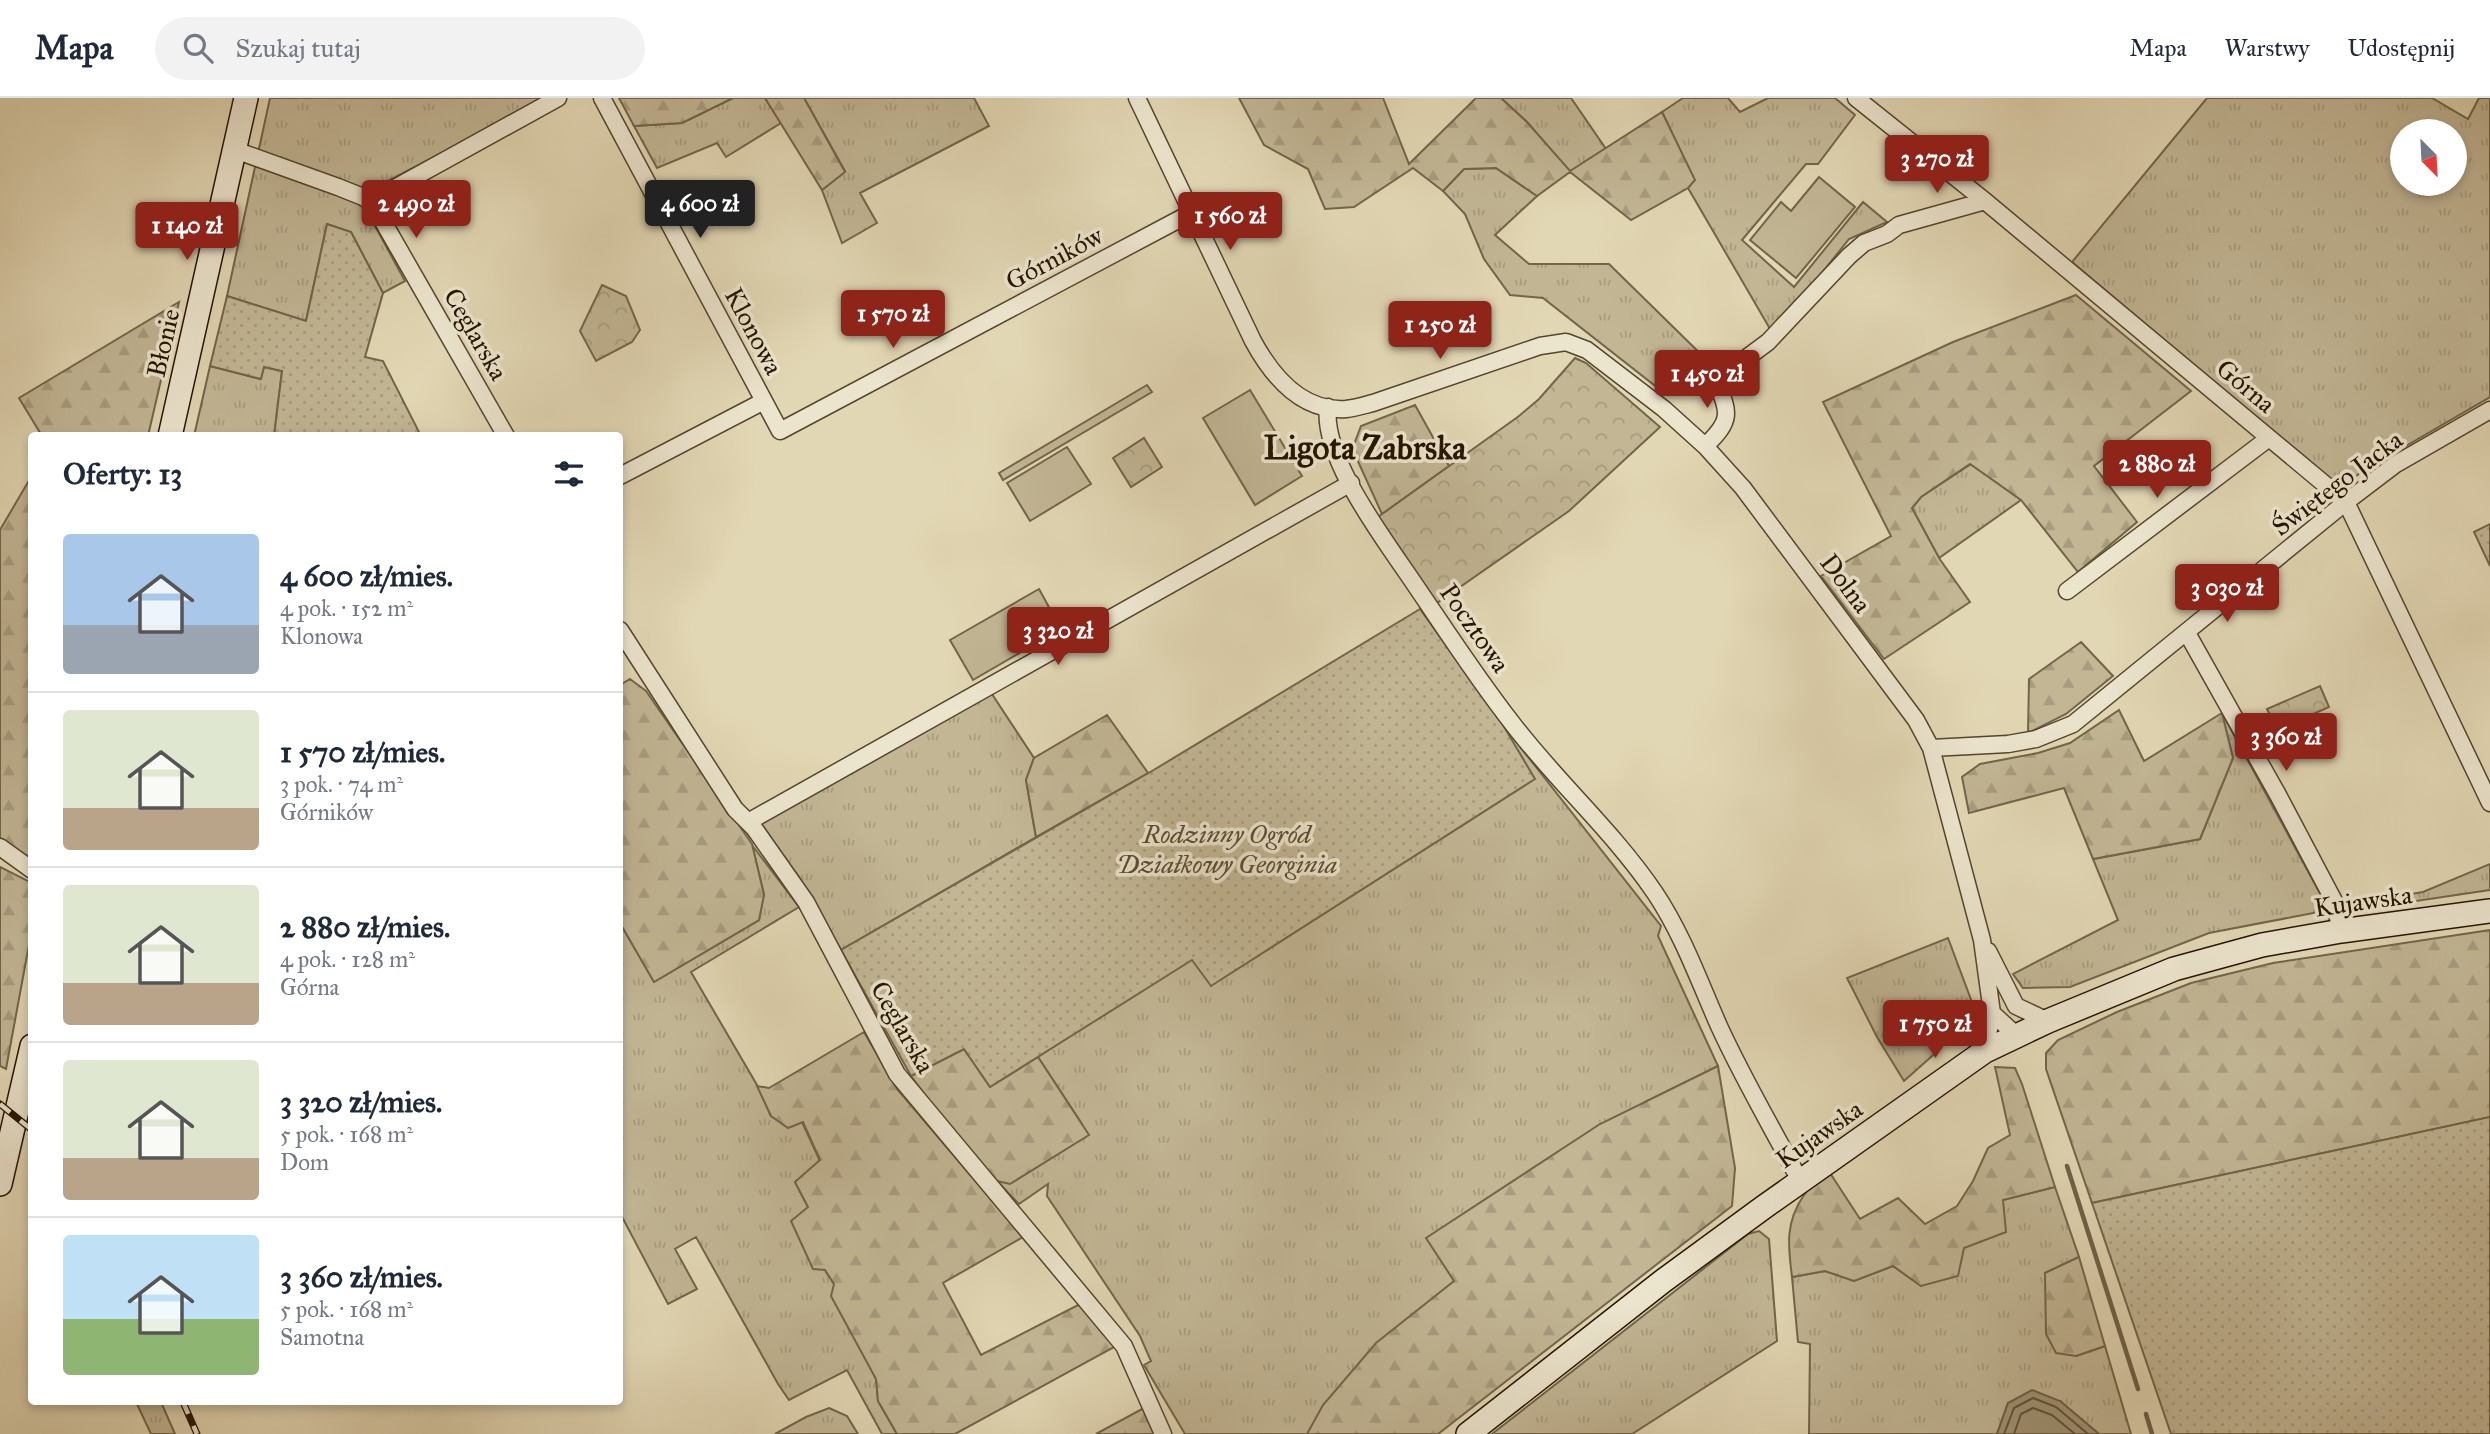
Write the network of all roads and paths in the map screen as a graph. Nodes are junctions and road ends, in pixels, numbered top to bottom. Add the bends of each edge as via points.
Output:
1 (246, 98) edge
2 (558, 98) edge
3 (602, 98) edge
4 (1137, 98) edge
5 (1856, 98) edge
6 (235, 150) junction
7 (1985, 201) junction
8 (373, 204) junction
9 (1191, 213) junction
10 (764, 401) junction
11 (1328, 407) junction
12 (2490, 410) edge
13 (171, 432) edge
14 (504, 432) edge
15 (2269, 438) junction
16 (1706, 446) junction
17 (623, 474) edge
18 (1351, 483) junction
19 (2346, 502) junction
20 (2067, 591) dead end
21 (2187, 633) junction
22 (623, 635) edge
23 (1931, 748) junction
24 (2490, 803) edge
25 (748, 822) junction
26 (0, 847) edge
27 (28, 867) edge
28 (2490, 911) edge
29 (2342, 931) junction
30 (1982, 940) junction
31 (2016, 1006) junction
32 (1993, 1013) junction
33 (2048, 1021) junction
34 (2017, 1035) junction
35 (1985, 1051) junction
36 (28, 1063) edge
37 (1800, 1181) junction
38 (0, 1184) edge
39 (1163, 1434) edge
40 (1468, 1434) edge

1 - 6 street, Błonie
2 - 8 street
3 - 10 street, Klonowa
4 - 9 street
5 - 7 street, Górna
6 - 8 street
6 - 13 street, Błonie
7 - 15 street, Górna
7 - 16 street via 1899,225 1856,250 1769,342 1714,376 1726,424
8 - 14 street, Ceglarska
9 - 10 street, Górników via 780,431
9 - 11 street via 1274,375 1295,394
10 - 17 street
11 - 16 street, Dolna via 1373,403 1553,343 1575,344
11 - 18 street, Pocztowa via 1334,451
12 - 19 street, Świętego Jacka via 2396,464
15 - 19 street, Górna
15 - 20 street
16 - 23 street, Dolna via 1881,671
18 - 25 street
18 - 37 street, Pocztowa via 1396,557 1512,723 1627,854 1655,894
19 - 21 street, Świętego Jacka
19 - 24 street, Górna
21 - 23 street, Świętego Jacka via 2073,724 2018,743
21 - 29 street via 2334,901
22 - 25 street, Ceglarska via 735,809
23 - 30 street, Dolna
25 - 39 street, Ceglarska via 806,902 897,1074 1125,1346
26 - 27 street
28 - 29 street, Kujawska
29 - 33 street, Kujawska via 2262,945 2174,969
30 - 31 street, Dolna
30 - 32 street, Dolna
31 - 33 street
31 - 34 street, Dolna
32 - 34 street
32 - 35 street, Dolna
33 - 34 street, Kujawska
34 - 35 street, Kujawska
35 - 37 street, Kujawska
36 - 38 street
37 - 40 street, Kujawska via 1663,1281

